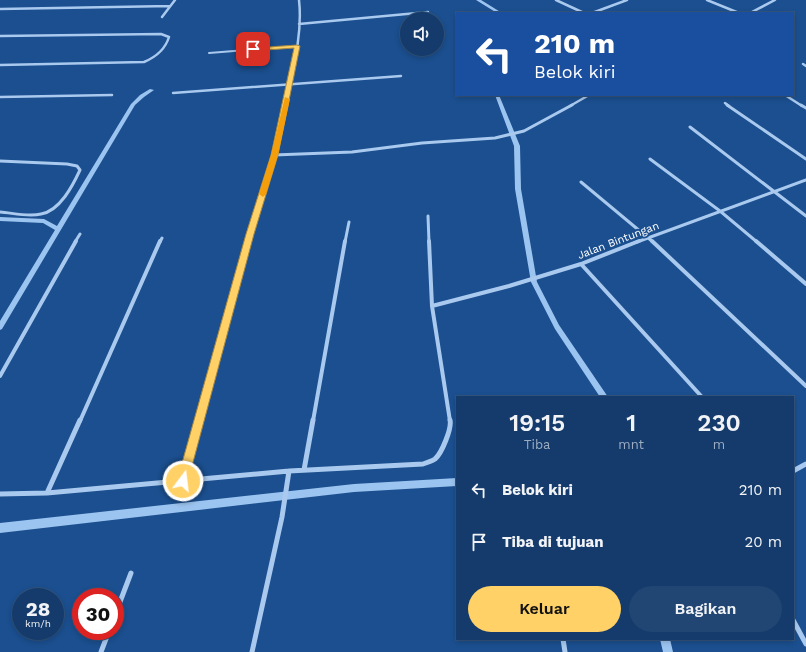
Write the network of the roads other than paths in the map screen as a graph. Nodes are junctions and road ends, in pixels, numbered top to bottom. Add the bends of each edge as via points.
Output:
1 (175, 0) edge
2 (299, 0) edge
3 (556, 0) edge
4 (627, 0) edge
5 (707, 0) edge
6 (774, 0) edge
7 (170, 6) junction
8 (0, 9) edge
9 (582, 12) edge
10 (595, 12) edge
11 (737, 12) edge
12 (752, 12) edge
13 (400, 15) edge
14 (162, 17) dead end
15 (299, 24) junction
16 (0, 36) edge
17 (297, 46) junction
18 (210, 52) dead end
19 (0, 65) edge
20 (401, 76) dead end
21 (290, 84) junction
22 (173, 93) dead end
23 (112, 95) dead end
24 (587, 96) edge
25 (787, 96) edge
26 (0, 97) edge
27 (725, 103) dead end
28 (806, 108) edge
29 (690, 127) dead end
30 (274, 155) junction
31 (650, 159) dead end
32 (806, 159) edge
33 (0, 161) edge
34 (806, 180) edge
35 (581, 182) dead end
36 (774, 191) junction
37 (0, 212) edge
38 (720, 212) junction
39 (428, 216) dead end
40 (806, 216) edge
41 (349, 222) dead end
42 (80, 234) dead end
43 (162, 238) dead end
44 (648, 238) junction
45 (581, 264) junction
46 (806, 284) edge
47 (432, 306) junction
48 (0, 376) edge
49 (806, 386) edge
50 (701, 396) edge
51 (806, 464) edge
52 (304, 470) junction
53 (794, 470) edge
54 (289, 471) junction
55 (183, 481) junction
56 (46, 493) junction
57 (0, 494) edge
58 (131, 574) dead end
59 (124, 592) edge
60 (794, 622) edge
61 (106, 640) edge
62 (563, 640) edge
63 (806, 644) edge
64 (101, 652) edge
65 (252, 652) edge
66 (565, 652) edge

1 - 7 street
2 - 15 street
3 - 9 street
4 - 10 street
5 - 11 street
6 - 12 street
7 - 8 street
7 - 14 street
13 - 15 street
15 - 17 street
16 - 19 street via 161,34 169,37 156,56 144,62
17 - 18 lane
17 - 21 street
20 - 21 street
21 - 22 street
21 - 30 street
23 - 26 street
24 - 30 street via 524,130 495,138 352,152
25 - 28 street
27 - 32 street
29 - 36 street
30 - 55 street
31 - 38 street
33 - 37 street via 78,166 80,170 78,177 55,208 43,214
34 - 36 street, Jalan Bintungan
35 - 44 street
36 - 38 street, Jalan Bintungan
36 - 40 street
38 - 44 street, Jalan Bintungan
38 - 46 street
39 - 47 street
41 - 52 street
42 - 48 street
43 - 56 street
44 - 45 street, Jalan Bintungan
44 - 49 street
45 - 47 street, Jalan Bintungan
45 - 50 street
47 - 52 street via 451,424 435,459 423,464
51 - 53 street
52 - 54 street
54 - 55 street
54 - 65 street via 282,517
55 - 56 street
56 - 57 street
58 - 59 street
60 - 63 street
61 - 64 street
62 - 66 street

